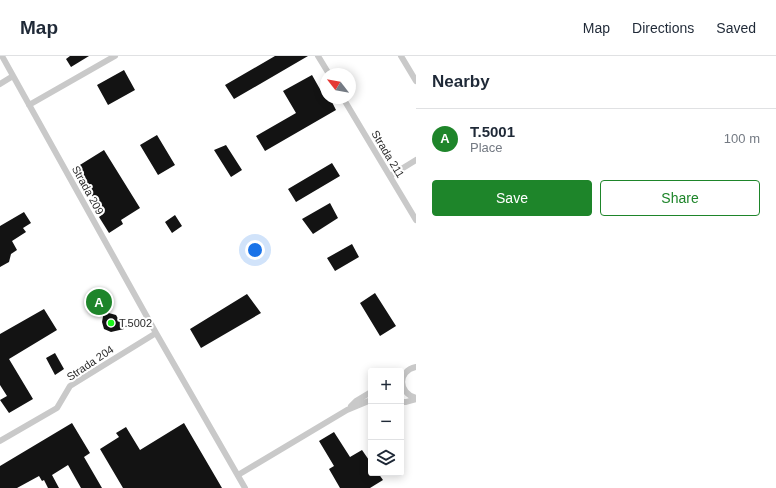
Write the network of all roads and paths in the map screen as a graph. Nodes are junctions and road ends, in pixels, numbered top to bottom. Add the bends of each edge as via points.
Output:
1 (2, 56) edge
2 (115, 56) edge
3 (318, 56) edge
4 (401, 56) edge
5 (325, 68) edge
6 (13, 76) junction
7 (416, 81) edge
8 (0, 84) edge
9 (347, 104) edge
10 (29, 105) junction
11 (416, 160) edge
12 (390, 176) junction
13 (416, 220) edge
14 (156, 333) junction
15 (413, 367) edge
16 (404, 372) edge
17 (368, 394) edge
18 (416, 399) edge
19 (368, 401) edge
20 (404, 402) edge
21 (347, 410) junction
22 (0, 441) edge
23 (238, 475) junction
24 (245, 488) edge

1 - 6 lane, Strada 209
2 - 10 lane
3 - 5 lane
4 - 7 lane
6 - 8 lane
6 - 10 lane, Strada 209
9 - 12 lane, Strada 211
10 - 14 lane, Strada 209
11 - 12 lane
12 - 13 lane, Strada 211
14 - 22 lane, Strada 204 via 70,386 57,408
14 - 23 lane, Strada 209
15 - 16 lane
15 - 18 lane via 402,379 403,389
17 - 21 lane
18 - 20 lane
19 - 21 lane
21 - 23 lane
23 - 24 lane, Strada 209

